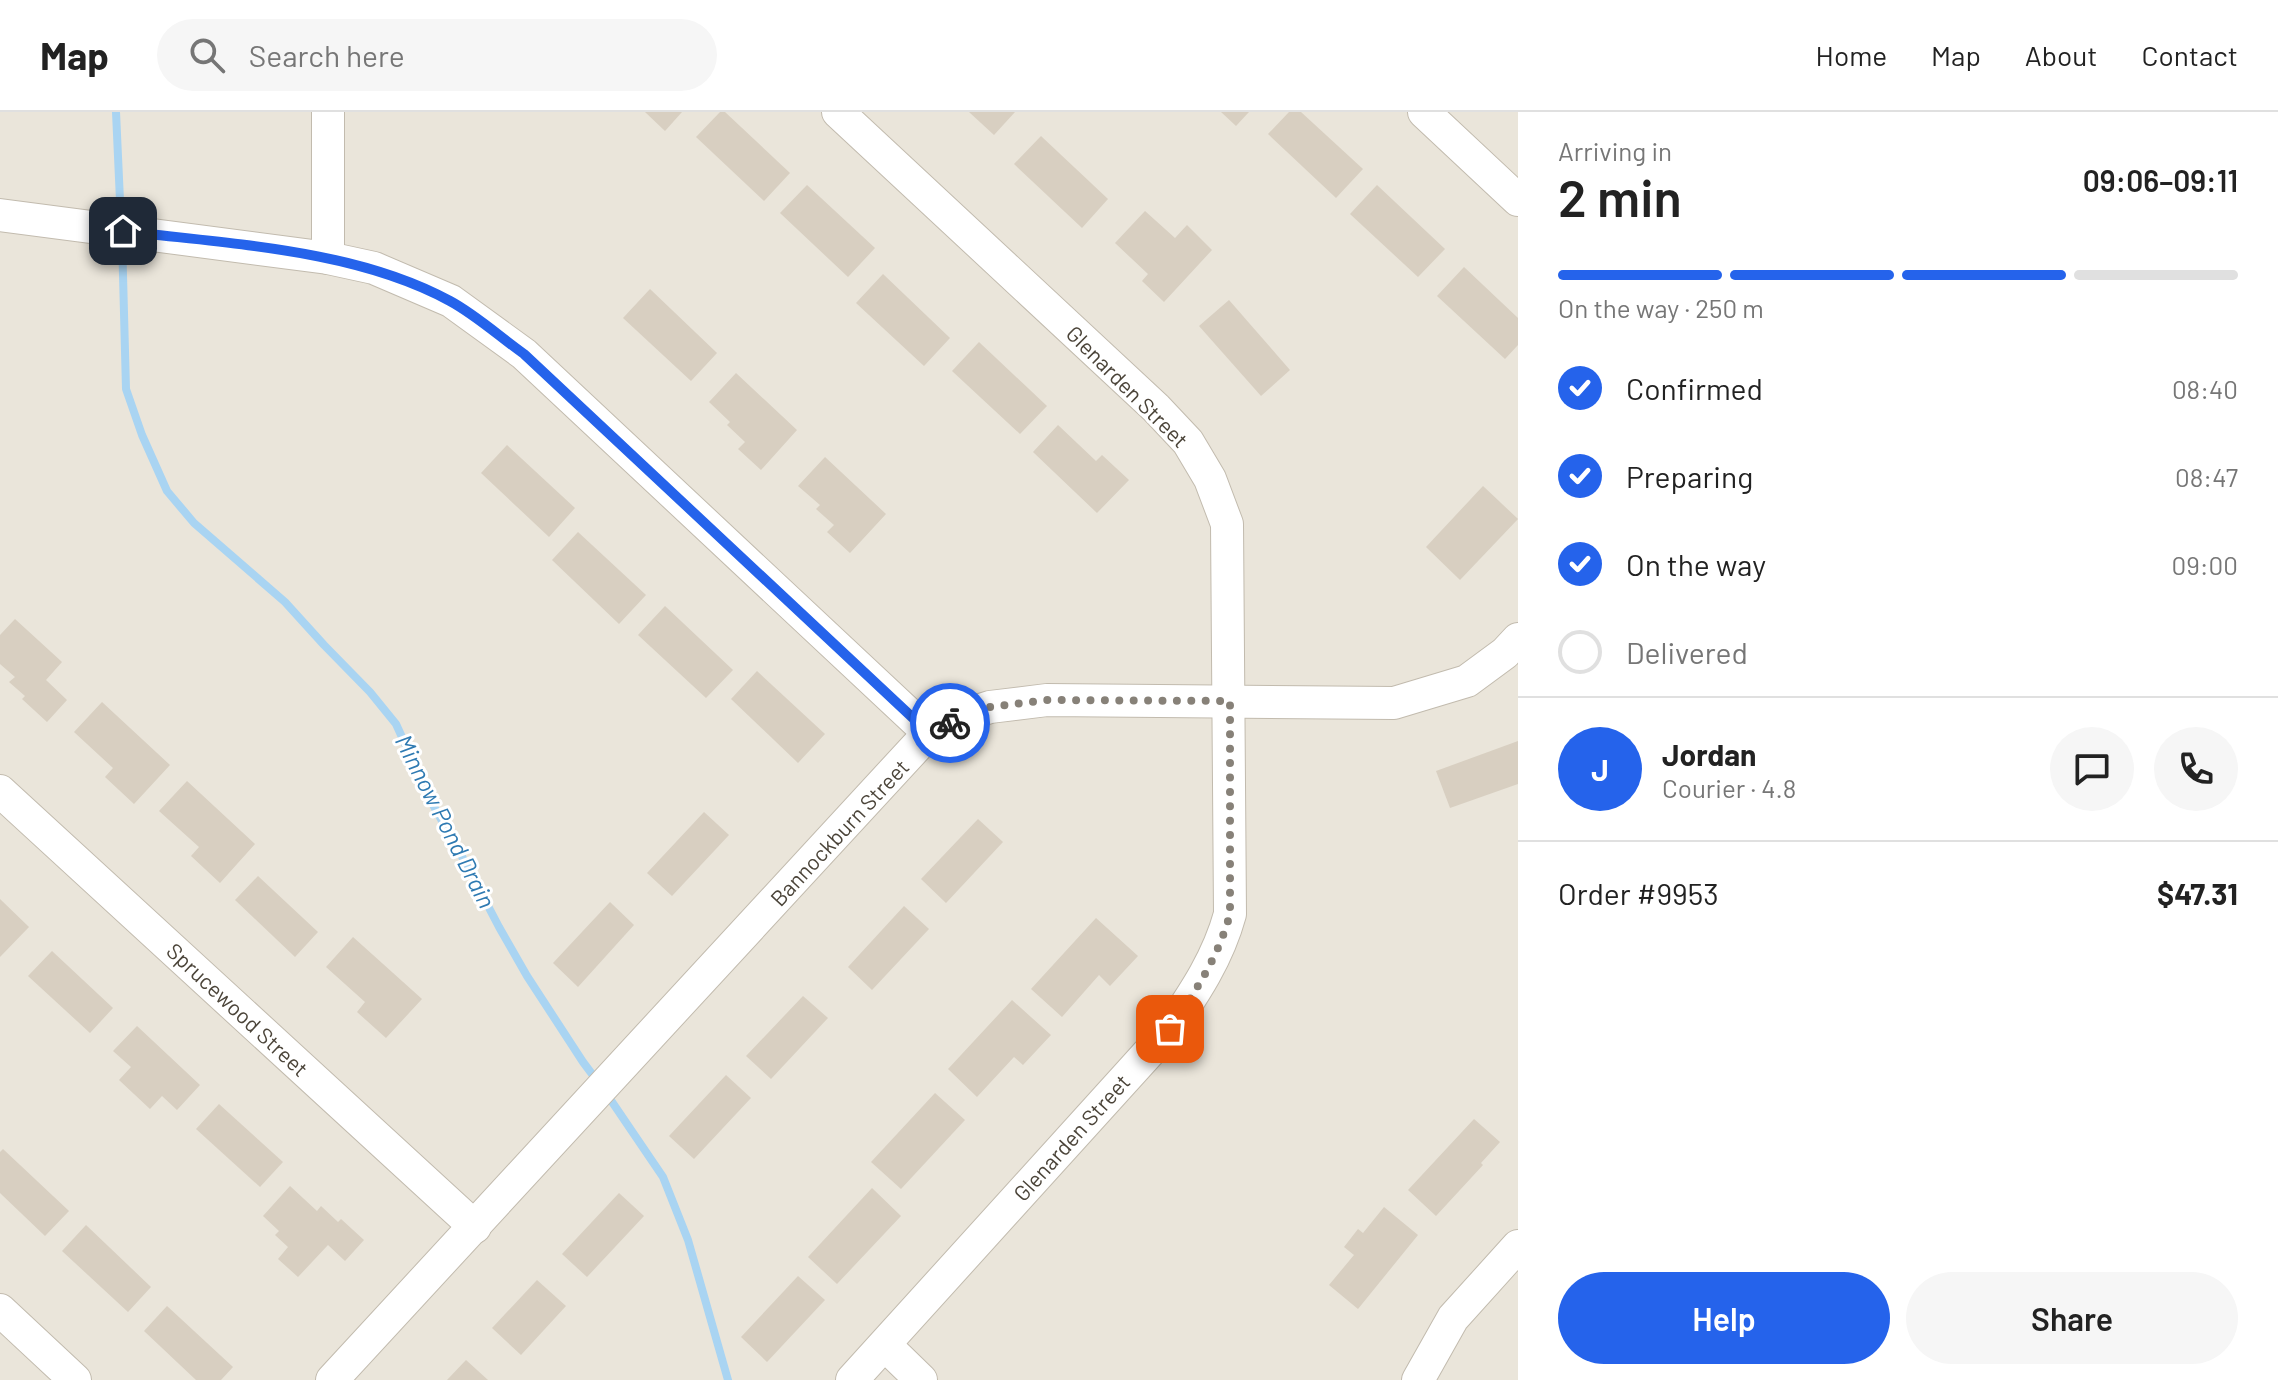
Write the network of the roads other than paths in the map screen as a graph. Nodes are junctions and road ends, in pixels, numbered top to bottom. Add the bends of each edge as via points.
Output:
1 (328, 112) edge
2 (838, 112) edge
3 (1424, 112) edge
4 (1518, 200) edge
5 (0, 215) edge
6 (328, 258) junction
7 (1518, 639) edge
8 (1230, 701) junction
9 (929, 733) junction
10 (0, 791) edge
11 (475, 1227) junction
12 (1518, 1246) edge
13 (0, 1310) edge
14 (885, 1345) junction
15 (75, 1380) edge
16 (332, 1380) edge
17 (852, 1380) edge
18 (921, 1380) edge
19 (1418, 1380) edge

1 - 6 street
2 - 8 street, Glenarden Street via 1188,442 1227,524
3 - 4 street
5 - 6 street
6 - 9 street via 374,268 451,301 524,354
7 - 8 street, Bannockburn Street via 1467,681 1394,703
8 - 9 street, Bannockburn Street via 1047,700 990,707
8 - 14 street, Glenarden Street via 1230,914 1205,978 1170,1029
9 - 11 street, Bannockburn Street
10 - 11 street, Sprucewood Street
11 - 16 street, Bannockburn Street
12 - 19 street via 1453,1318
13 - 15 street
14 - 17 street, Glenarden Street
14 - 18 street

